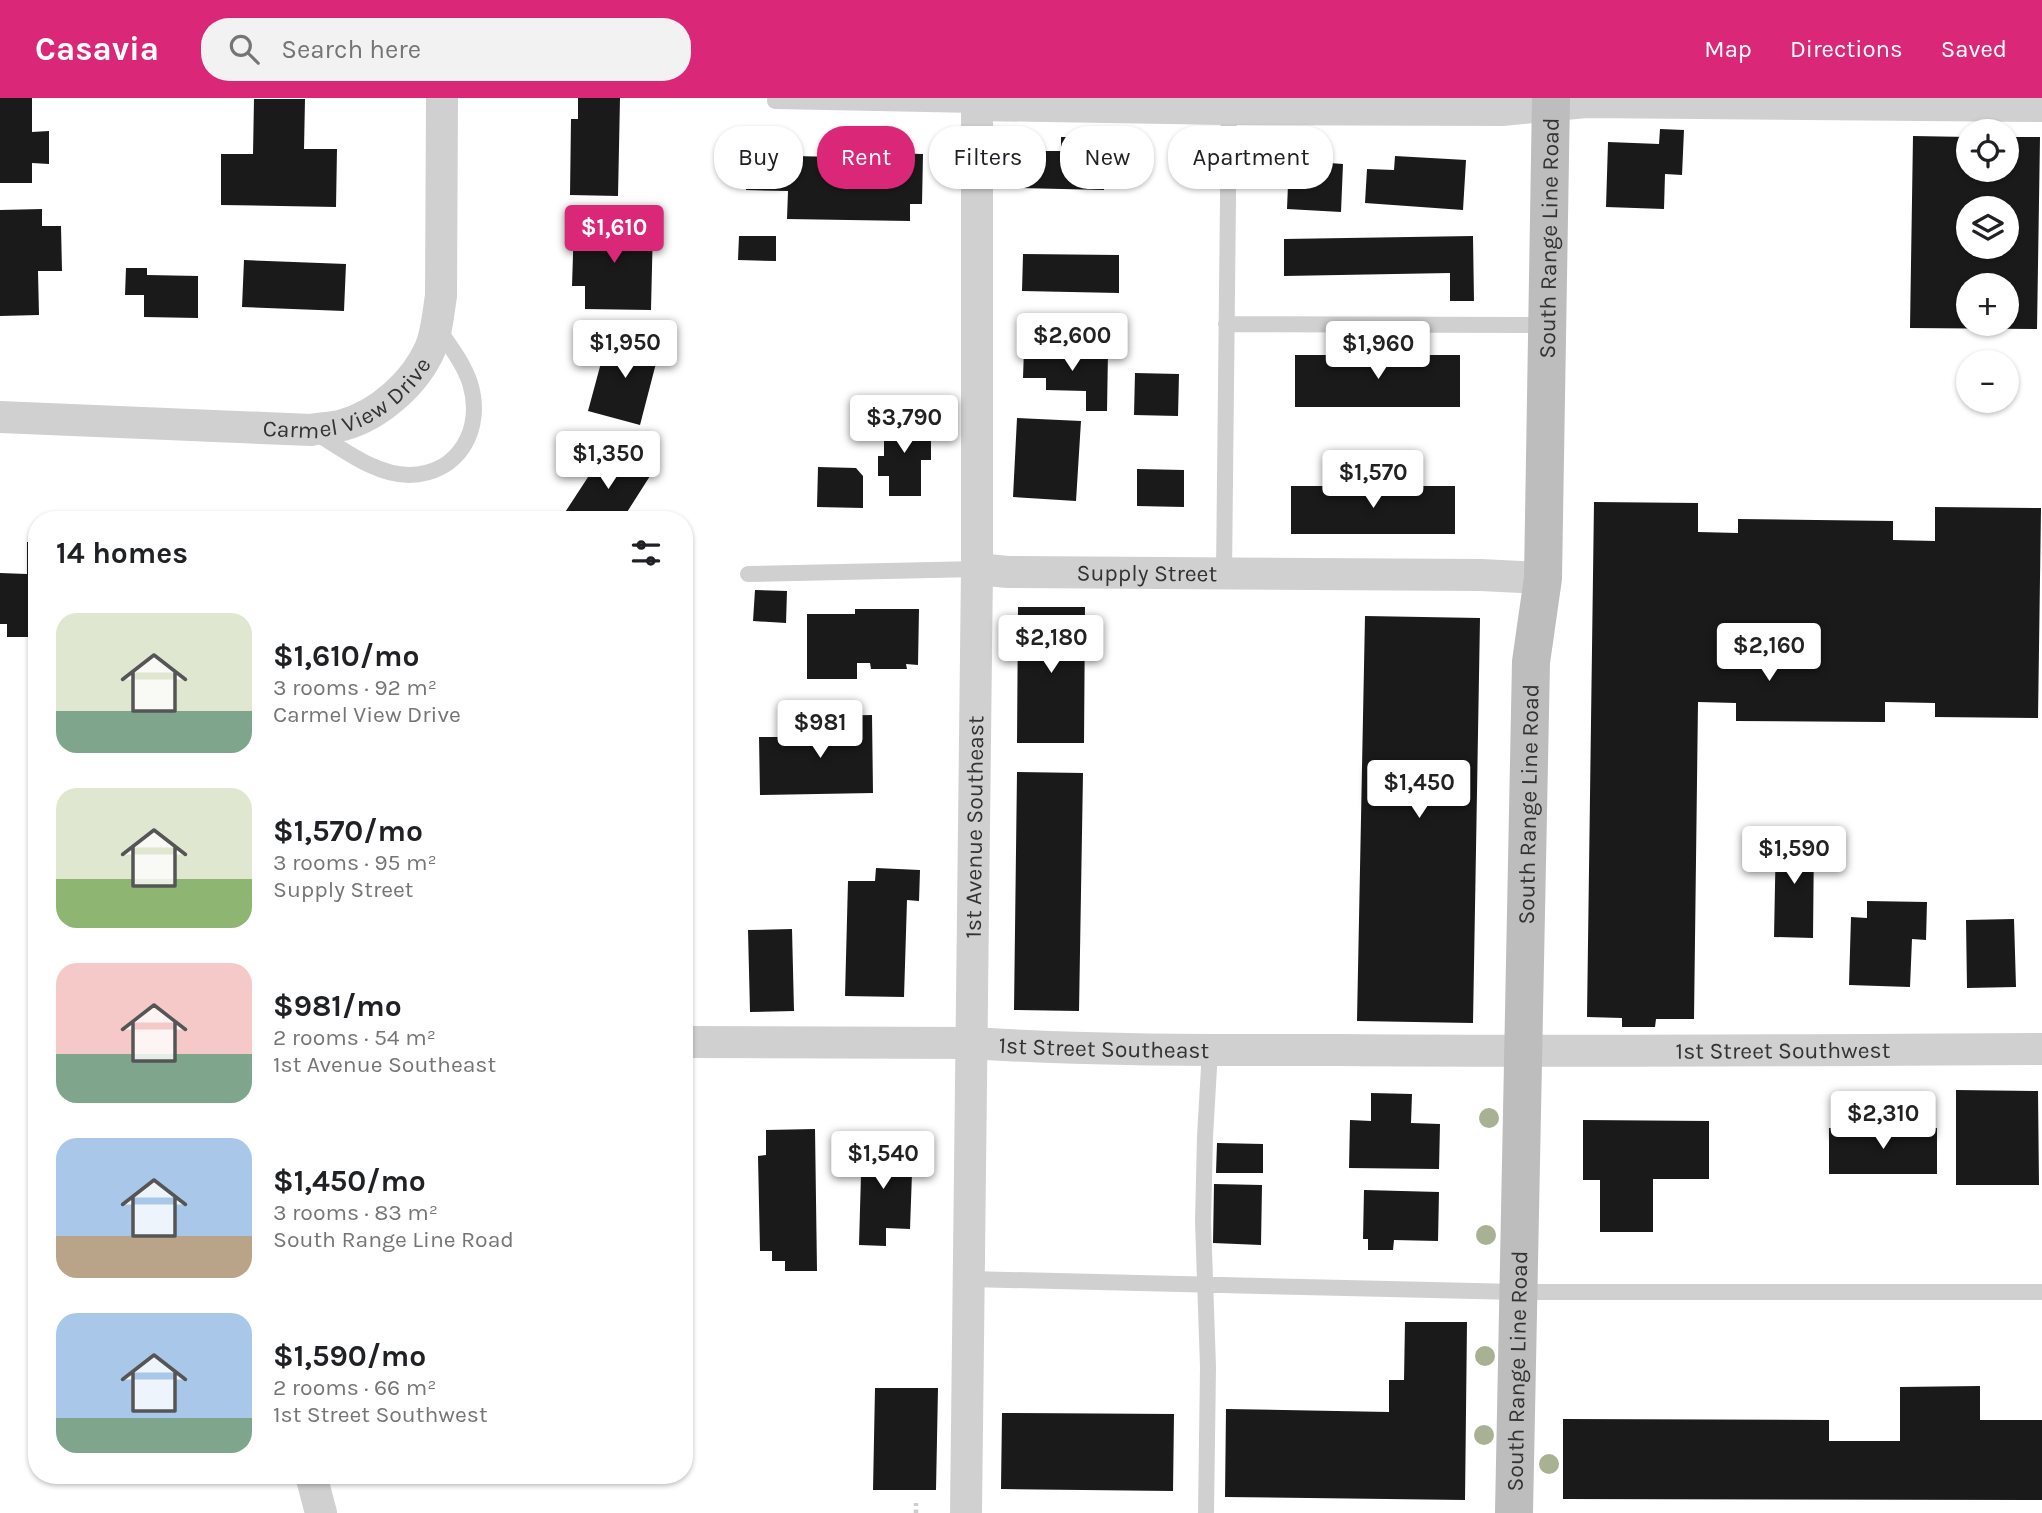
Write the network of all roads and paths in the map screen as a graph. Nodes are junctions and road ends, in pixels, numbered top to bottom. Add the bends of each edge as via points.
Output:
1 (442, 98) edge
2 (775, 101) dead end
3 (977, 101) edge
4 (1551, 102) edge
5 (1229, 103) edge
6 (2042, 106) edge
7 (1226, 324) junction
8 (1548, 325) junction
9 (437, 327) junction
10 (0, 417) edge
11 (311, 430) junction
12 (977, 569) junction
13 (1224, 573) junction
14 (748, 574) dead end
15 (1543, 578) junction
16 (693, 1042) edge
17 (971, 1043) junction
18 (2042, 1049) edge
19 (1210, 1050) junction
20 (1523, 1052) junction
21 (969, 1279) junction
22 (1204, 1286) junction
23 (1518, 1292) junction
24 (2042, 1292) edge
25 (313, 1484) edge
26 (916, 1503) dead end
27 (321, 1513) edge
28 (916, 1513) edge
29 (966, 1513) edge
30 (1206, 1513) edge
31 (1514, 1513) edge

1 - 9 street, Carmel View Drive
2 - 3 lane
3 - 5 street
3 - 12 street, 1st Avenue Southeast
4 - 5 street via 1503,110
4 - 6 street
4 - 8 main road, South Range Line Road
5 - 7 lane
7 - 8 lane
7 - 13 lane
8 - 15 main road, South Range Line Road
9 - 11 street, Carmel View Drive via 430,350 398,393 368,415
9 - 11 lane via 471,385 472,431 460,453 437,469 409,475 380,469
10 - 11 street, Carmel View Drive
12 - 13 street, Supply Street
12 - 14 lane, Supply Street
12 - 17 street, 1st Avenue Southeast
13 - 15 street, Supply Street
15 - 20 main road, South Range Line Road via 1531,662
16 - 17 street, 1st Street Southeast
17 - 19 street, 1st Street Southeast
17 - 21 street, 1st Avenue Southeast
18 - 20 street, 1st Street Southwest
19 - 20 street, 1st Street Southeast
19 - 22 lane
20 - 23 main road, South Range Line Road
21 - 22 lane
21 - 29 street, 1st Avenue Southeast
22 - 23 lane
22 - 30 lane
23 - 24 lane
23 - 31 main road, South Range Line Road
25 - 27 street
26 - 28 path

